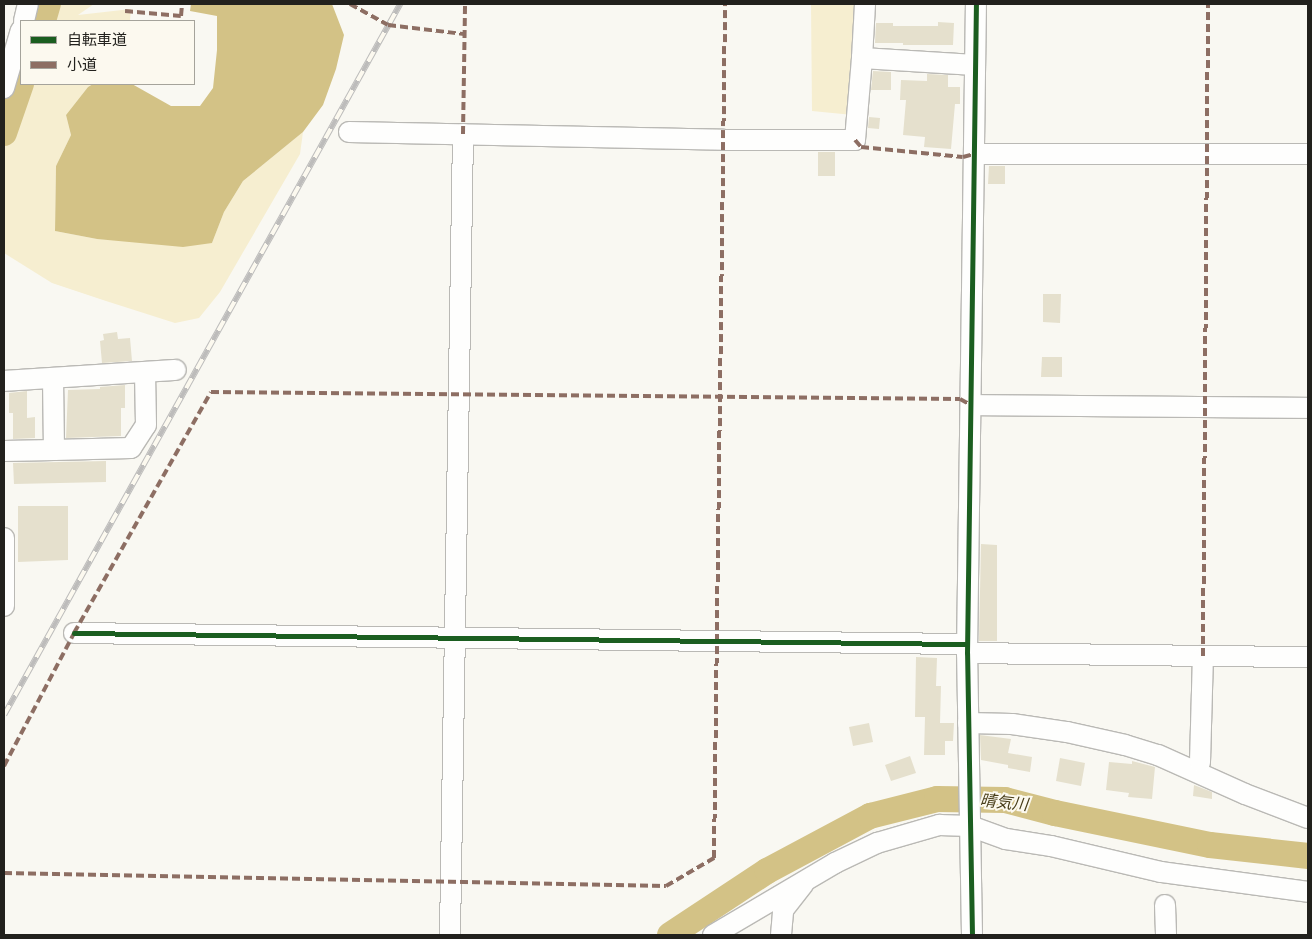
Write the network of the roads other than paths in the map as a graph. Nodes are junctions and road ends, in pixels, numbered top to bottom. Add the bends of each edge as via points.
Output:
1 (28, 4) edge
2 (865, 4) edge
3 (976, 4) edge
4 (24, 20) edge
5 (20, 33) edge
6 (862, 58) junction
7 (975, 65) junction
8 (4, 88) edge
9 (349, 132) dead end
10 (463, 134) junction
11 (974, 154) junction
12 (1308, 154) edge
13 (176, 370) dead end
14 (144, 372) junction
15 (53, 378) junction
16 (4, 381) edge
17 (970, 405) junction
18 (1308, 408) edge
19 (54, 450) junction
20 (4, 451) edge
21 (4, 538) edge
22 (4, 606) edge
23 (74, 633) dead end
24 (455, 638) junction
25 (967, 648) junction
26 (1203, 656) junction
27 (1308, 657) edge
28 (968, 723) junction
29 (1197, 771) junction
30 (1308, 818) edge
31 (970, 826) junction
32 (806, 879) junction
33 (1308, 892) edge
34 (1166, 905) dead end
35 (450, 935) edge
36 (712, 935) edge
37 (781, 935) edge
38 (972, 935) edge
39 (1166, 935) edge

1 - 4 street
2 - 6 street
3 - 7 street
5 - 8 street
6 - 7 street
6 - 10 street via 855,140
7 - 11 street
9 - 10 street
10 - 24 street
11 - 12 street
11 - 17 street
13 - 14 street
14 - 15 street
14 - 19 street via 146,425 131,448
15 - 16 street
15 - 19 street
17 - 18 street
17 - 25 street
19 - 20 street
21 - 22 street
23 - 24 street
24 - 25 street
24 - 35 street
25 - 26 street
25 - 28 street
26 - 27 street
26 - 29 street via 1200,762
28 - 29 street via 1012,724 1067,732 1134,747
28 - 31 street
29 - 30 street
31 - 32 street via 939,825 877,843
31 - 33 street via 1006,839 1051,846 1161,872
31 - 38 street
32 - 36 street
32 - 37 street via 783,910
34 - 39 street

